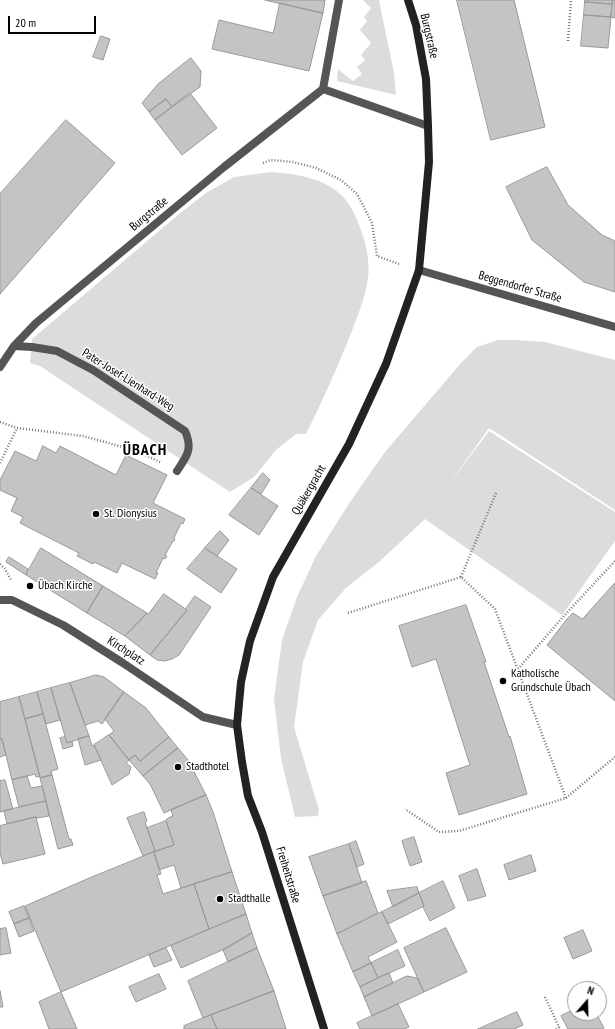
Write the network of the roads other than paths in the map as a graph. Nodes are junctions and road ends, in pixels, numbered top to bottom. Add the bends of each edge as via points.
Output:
1 (339, 0) edge
2 (408, 0) edge
3 (323, 89) junction
4 (428, 126) junction
5 (419, 270) junction
6 (615, 327) edge
7 (14, 346) junction
8 (0, 367) edge
9 (177, 471) road end
10 (0, 600) edge
11 (237, 725) junction
12 (324, 1029) edge

1 - 3 street
2 - 4 street, Burgstraße via 416,25 426,79
3 - 4 street
3 - 7 street, Burgstraße via 224,167 36,323
4 - 5 street, Burgstraße via 429,162
5 - 6 street, Beggendorfer Straße
5 - 11 street, Quäkergracht via 386,364 352,437 273,577 250,641 241,682
7 - 8 street, Burgstraße
7 - 9 street, Pater-Josef-Lienhard-Weg via 57,351 93,370 185,431 190,442 184,461
10 - 11 street, Kirchplatz via 12,600 62,625 203,717
11 - 12 street, Freiheitstraße via 248,796 262,832

